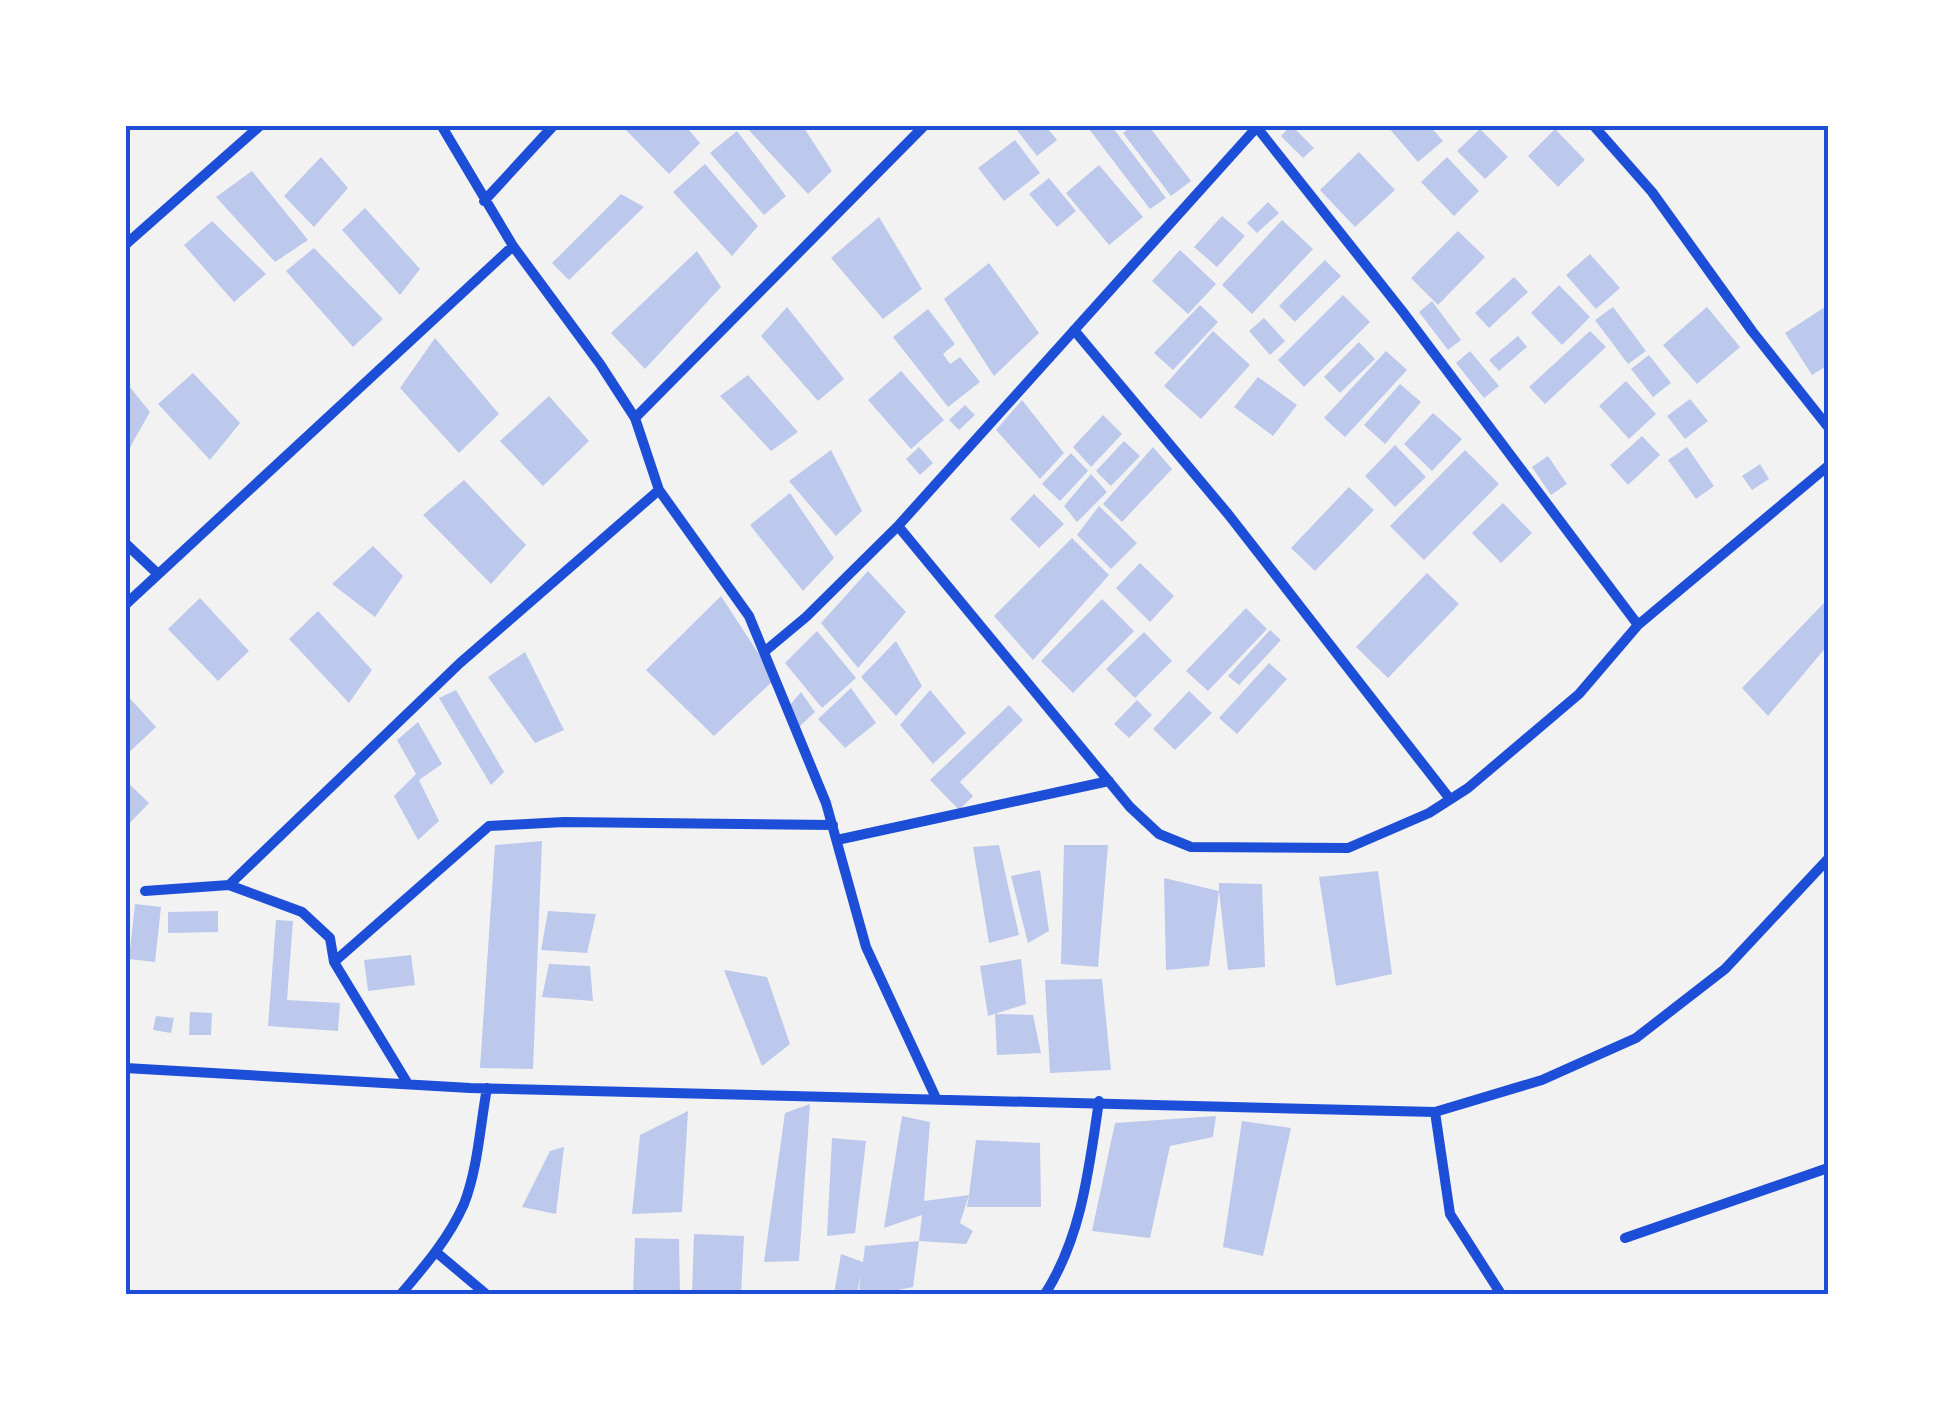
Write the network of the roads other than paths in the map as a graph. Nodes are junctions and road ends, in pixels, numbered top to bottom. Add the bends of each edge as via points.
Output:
1 (262, 125) edge
2 (441, 125) edge
3 (554, 125) edge
4 (924, 125) edge
5 (1593, 125) edge
6 (1256, 126) edge
7 (484, 201) junction
8 (125, 245) edge
9 (513, 246) junction
10 (1074, 330) junction
11 (635, 418) junction
12 (1828, 427) edge
13 (1828, 466) edge
14 (660, 490) junction
15 (898, 526) junction
16 (125, 543) edge
17 (158, 574) junction
18 (125, 605) edge
19 (1638, 624) junction
20 (764, 652) junction
21 (1109, 781) junction
22 (1450, 799) junction
23 (833, 825) junction
24 (837, 840) junction
25 (1828, 859) edge
26 (230, 885) junction
27 (145, 892) dead end
28 (334, 962) junction
29 (125, 1068) edge
30 (408, 1084) junction
31 (487, 1088) junction
32 (936, 1098) junction
33 (1100, 1102) junction
34 (1435, 1112) junction
35 (1828, 1168) edge
36 (1625, 1238) dead end
37 (436, 1252) junction
38 (402, 1294) edge
39 (486, 1294) edge
40 (1045, 1294) edge
41 (1501, 1294) edge

1 - 8 street
2 - 7 street
3 - 7 street
4 - 11 street
5 - 12 street via 1652,192
6 - 10 street
6 - 19 street
7 - 9 street
9 - 11 street
9 - 17 street
10 - 15 street
10 - 22 street via 1228,514
11 - 14 street
13 - 19 street
14 - 20 street via 749,616
14 - 26 street via 460,662
15 - 20 street
15 - 21 street
16 - 17 street
17 - 18 street
19 - 22 street via 1579,694
20 - 23 street
21 - 22 street via 1160,834 1191,847 1348,848
21 - 24 street
23 - 24 street
23 - 28 street via 489,826
24 - 32 street via 866,948
25 - 34 street via 1726,969 1636,1038 1542,1080
26 - 27 street
26 - 28 street via 302,912 330,938
28 - 30 street
29 - 30 street
30 - 31 street
31 - 32 street
31 - 37 street via 463,1205
32 - 33 street
33 - 34 street
33 - 40 street via 1064,1265
34 - 41 street via 1450,1214
35 - 36 street
37 - 38 street
37 - 39 street

